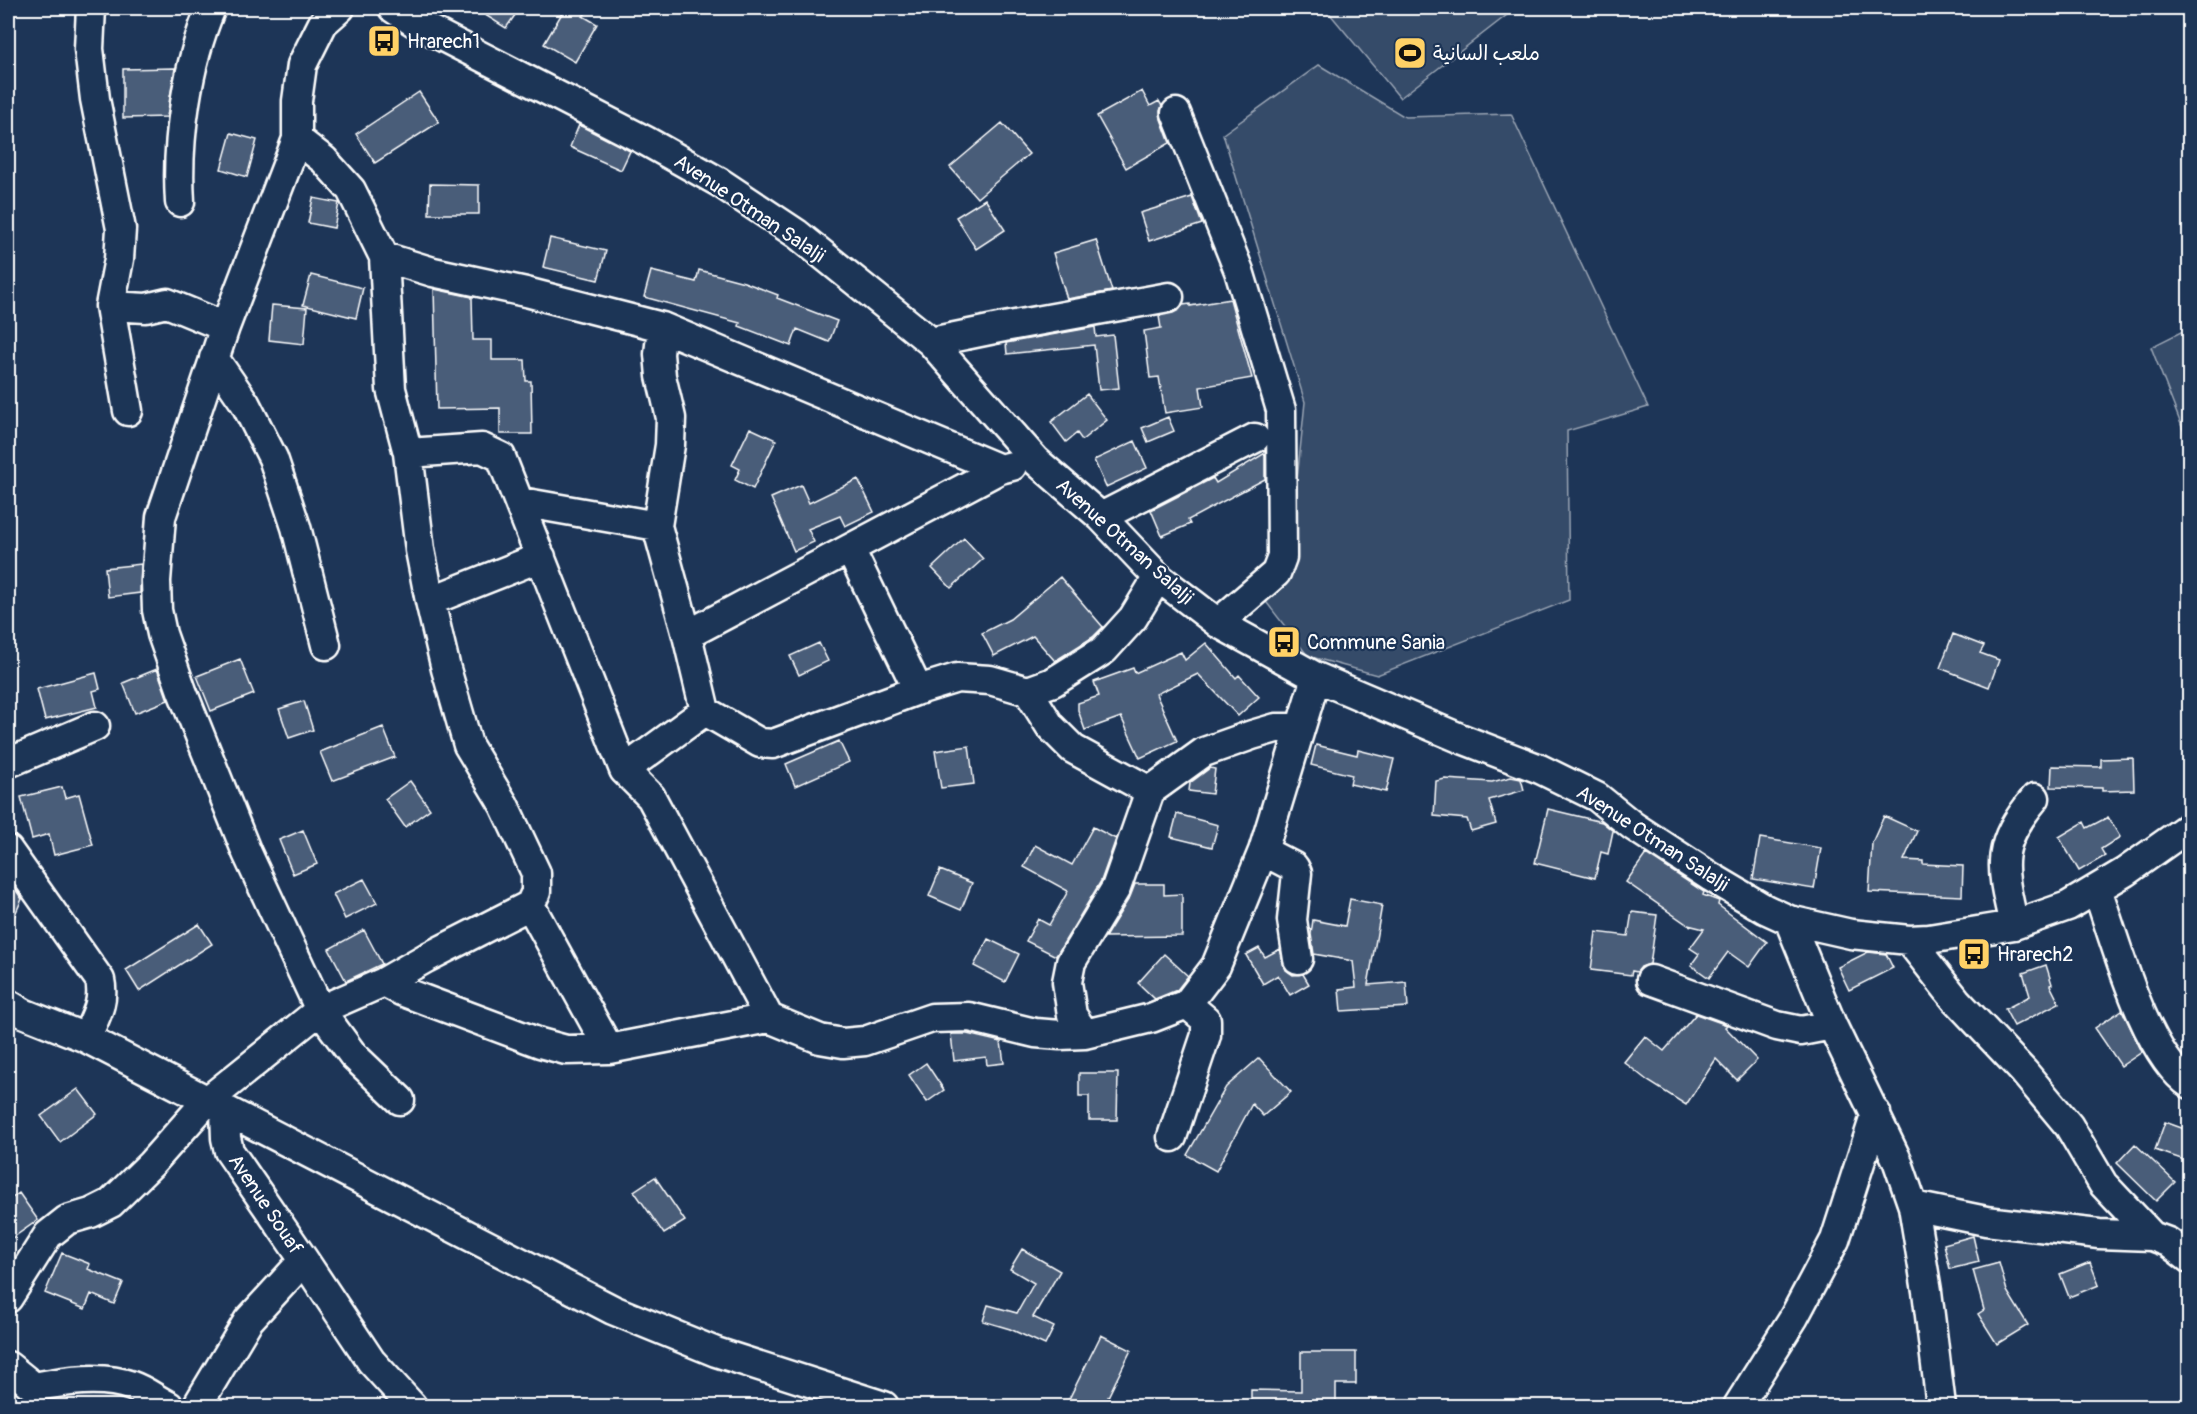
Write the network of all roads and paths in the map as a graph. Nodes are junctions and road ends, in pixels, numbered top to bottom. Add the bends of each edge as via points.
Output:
1 (91, 8) edge
2 (211, 8) edge
3 (340, 8) edge
4 (393, 8) edge
5 (1176, 113) dead end
6 (297, 139) junction
7 (180, 202) dead end
8 (384, 257) junction
9 (1169, 297) dead end
10 (110, 306) junction
11 (225, 327) junction
12 (662, 327) junction
13 (931, 342) junction
14 (213, 358) junction
15 (128, 411) dead end
16 (1255, 438) dead end
17 (408, 453) junction
18 (1035, 460) junction
19 (1000, 469) junction
20 (521, 502) junction
21 (1101, 517) junction
22 (657, 526) junction
23 (850, 549) junction
24 (541, 557) junction
25 (1158, 577) junction
26 (430, 602) junction
27 (1218, 623) junction
28 (687, 635) junction
29 (326, 645) dead end
30 (1316, 677) junction
31 (918, 690) junction
32 (1028, 692) junction
33 (705, 711) junction
34 (95, 726) dead end
35 (1300, 728) junction
36 (8, 763) edge
37 (624, 770) junction
38 (1150, 791) junction
39 (2035, 798) dead end
40 (2190, 826) edge
41 (8, 850) edge
42 (1263, 851) junction
43 (2097, 889) junction
44 (530, 905) junction
45 (1789, 920) junction
46 (2014, 925) junction
47 (1909, 940) junction
48 (1298, 959) dead end
49 (1651, 980) dead end
50 (384, 982) junction
51 (8, 1004) edge
52 (1187, 1004) junction
53 (320, 1010) junction
54 (769, 1018) junction
55 (1832, 1025) junction
56 (1085, 1034) junction
57 (86, 1038) junction
58 (609, 1049) junction
59 (2190, 1084) edge
60 (400, 1100) dead end
61 (216, 1106) junction
62 (1876, 1113) junction
63 (1172, 1137) dead end
64 (1913, 1206) junction
65 (2175, 1244) edge
66 (304, 1260) junction
67 (8, 1298) edge
68 (8, 1366) edge
69 (36, 1397) edge
70 (169, 1407) edge
71 (197, 1407) edge
72 (412, 1407) edge
73 (884, 1407) edge
74 (1738, 1407) edge
75 (1941, 1407) edge

1 - 10 street via 89,49 94,89 121,229
2 - 7 street via 194,61 180,141
3 - 6 street via 323,23 302,65
4 - 13 street, Avenue Otman Salalji via 719,182 797,234
5 - 27 street via 1239,271 1281,410 1282,557 1276,573
6 - 8 street via 324,160 351,190
6 - 11 street
8 - 12 street
8 - 17 street via 391,389
9 - 13 street
10 - 11 street via 146,308 167,303
10 - 15 street
11 - 14 street
12 - 19 street
12 - 22 street via 661,376 671,418
13 - 18 street, Avenue Otman Salalji
14 - 29 street via 245,403 273,458 296,527
14 - 53 street via 161,517 157,609 182,691 247,854
16 - 21 street
17 - 20 street via 482,448 491,451 501,457
17 - 26 street
18 - 19 street
18 - 21 street, Avenue Otman Salalji
19 - 23 street
20 - 22 street
20 - 24 street
21 - 25 street, Avenue Otman Salalji
22 - 28 street
23 - 28 street
23 - 31 street
24 - 26 street
24 - 37 street
25 - 27 street, Avenue Otman Salalji
25 - 32 street via 1133,618 1104,650 1053,682
26 - 44 street via 468,745 504,805 536,873 536,892
27 - 30 street, Avenue Otman Salalji
28 - 33 street
30 - 35 street
30 - 45 street, Avenue Otman Salalji via 1540,769 1597,797 1633,826 1730,890
31 - 32 street via 957,678 990,680
31 - 33 street via 773,744 749,738
32 - 38 street via 1050,726 1073,749
33 - 37 street
34 - 36 street
35 - 38 street via 1268,730 1204,752
35 - 42 street
37 - 54 street via 651,797
38 - 56 street via 1116,888 1071,962 1067,982 1072,1015
39 - 46 street via 2013,828 2002,862
40 - 43 street, Avenue Otman Salalji
41 - 57 street via 100,980 102,1002
42 - 48 street via 1294,867 1297,873 1292,920
42 - 52 street via 1216,966
43 - 46 street, Avenue Otman Salalji via 2068,906
43 - 59 street via 2150,1032 2164,1059
44 - 50 street
44 - 58 street
45 - 47 street, Avenue Otman Salalji via 1851,934
45 - 55 street
46 - 47 street, Avenue Otman Salalji
47 - 65 street via 1956,1000 2068,1126 2103,1184
49 - 55 street via 1777,1026 1801,1031
50 - 53 street
50 - 58 street via 540,1043 566,1050
51 - 57 street
52 - 56 street via 1151,1018
52 - 63 street via 1206,1020 1206,1035
53 - 60 street via 353,1055
53 - 61 street
54 - 56 street via 843,1044 865,1041 932,1018 969,1017 1035,1034
54 - 58 street
55 - 62 street
57 - 61 street
61 - 66 street, Avenue Souaf via 229,1151
61 - 67 street via 111,1203 67,1220 48,1235
61 - 73 street via 613,1310 716,1352
62 - 64 street
62 - 74 street via 1834,1240 1794,1317
64 - 65 street via 1986,1221
64 - 75 street
66 - 71 street, Avenue Souaf via 248,1321
66 - 72 street via 371,1361
68 - 69 street
69 - 70 street via 59,1382 112,1381 132,1386

